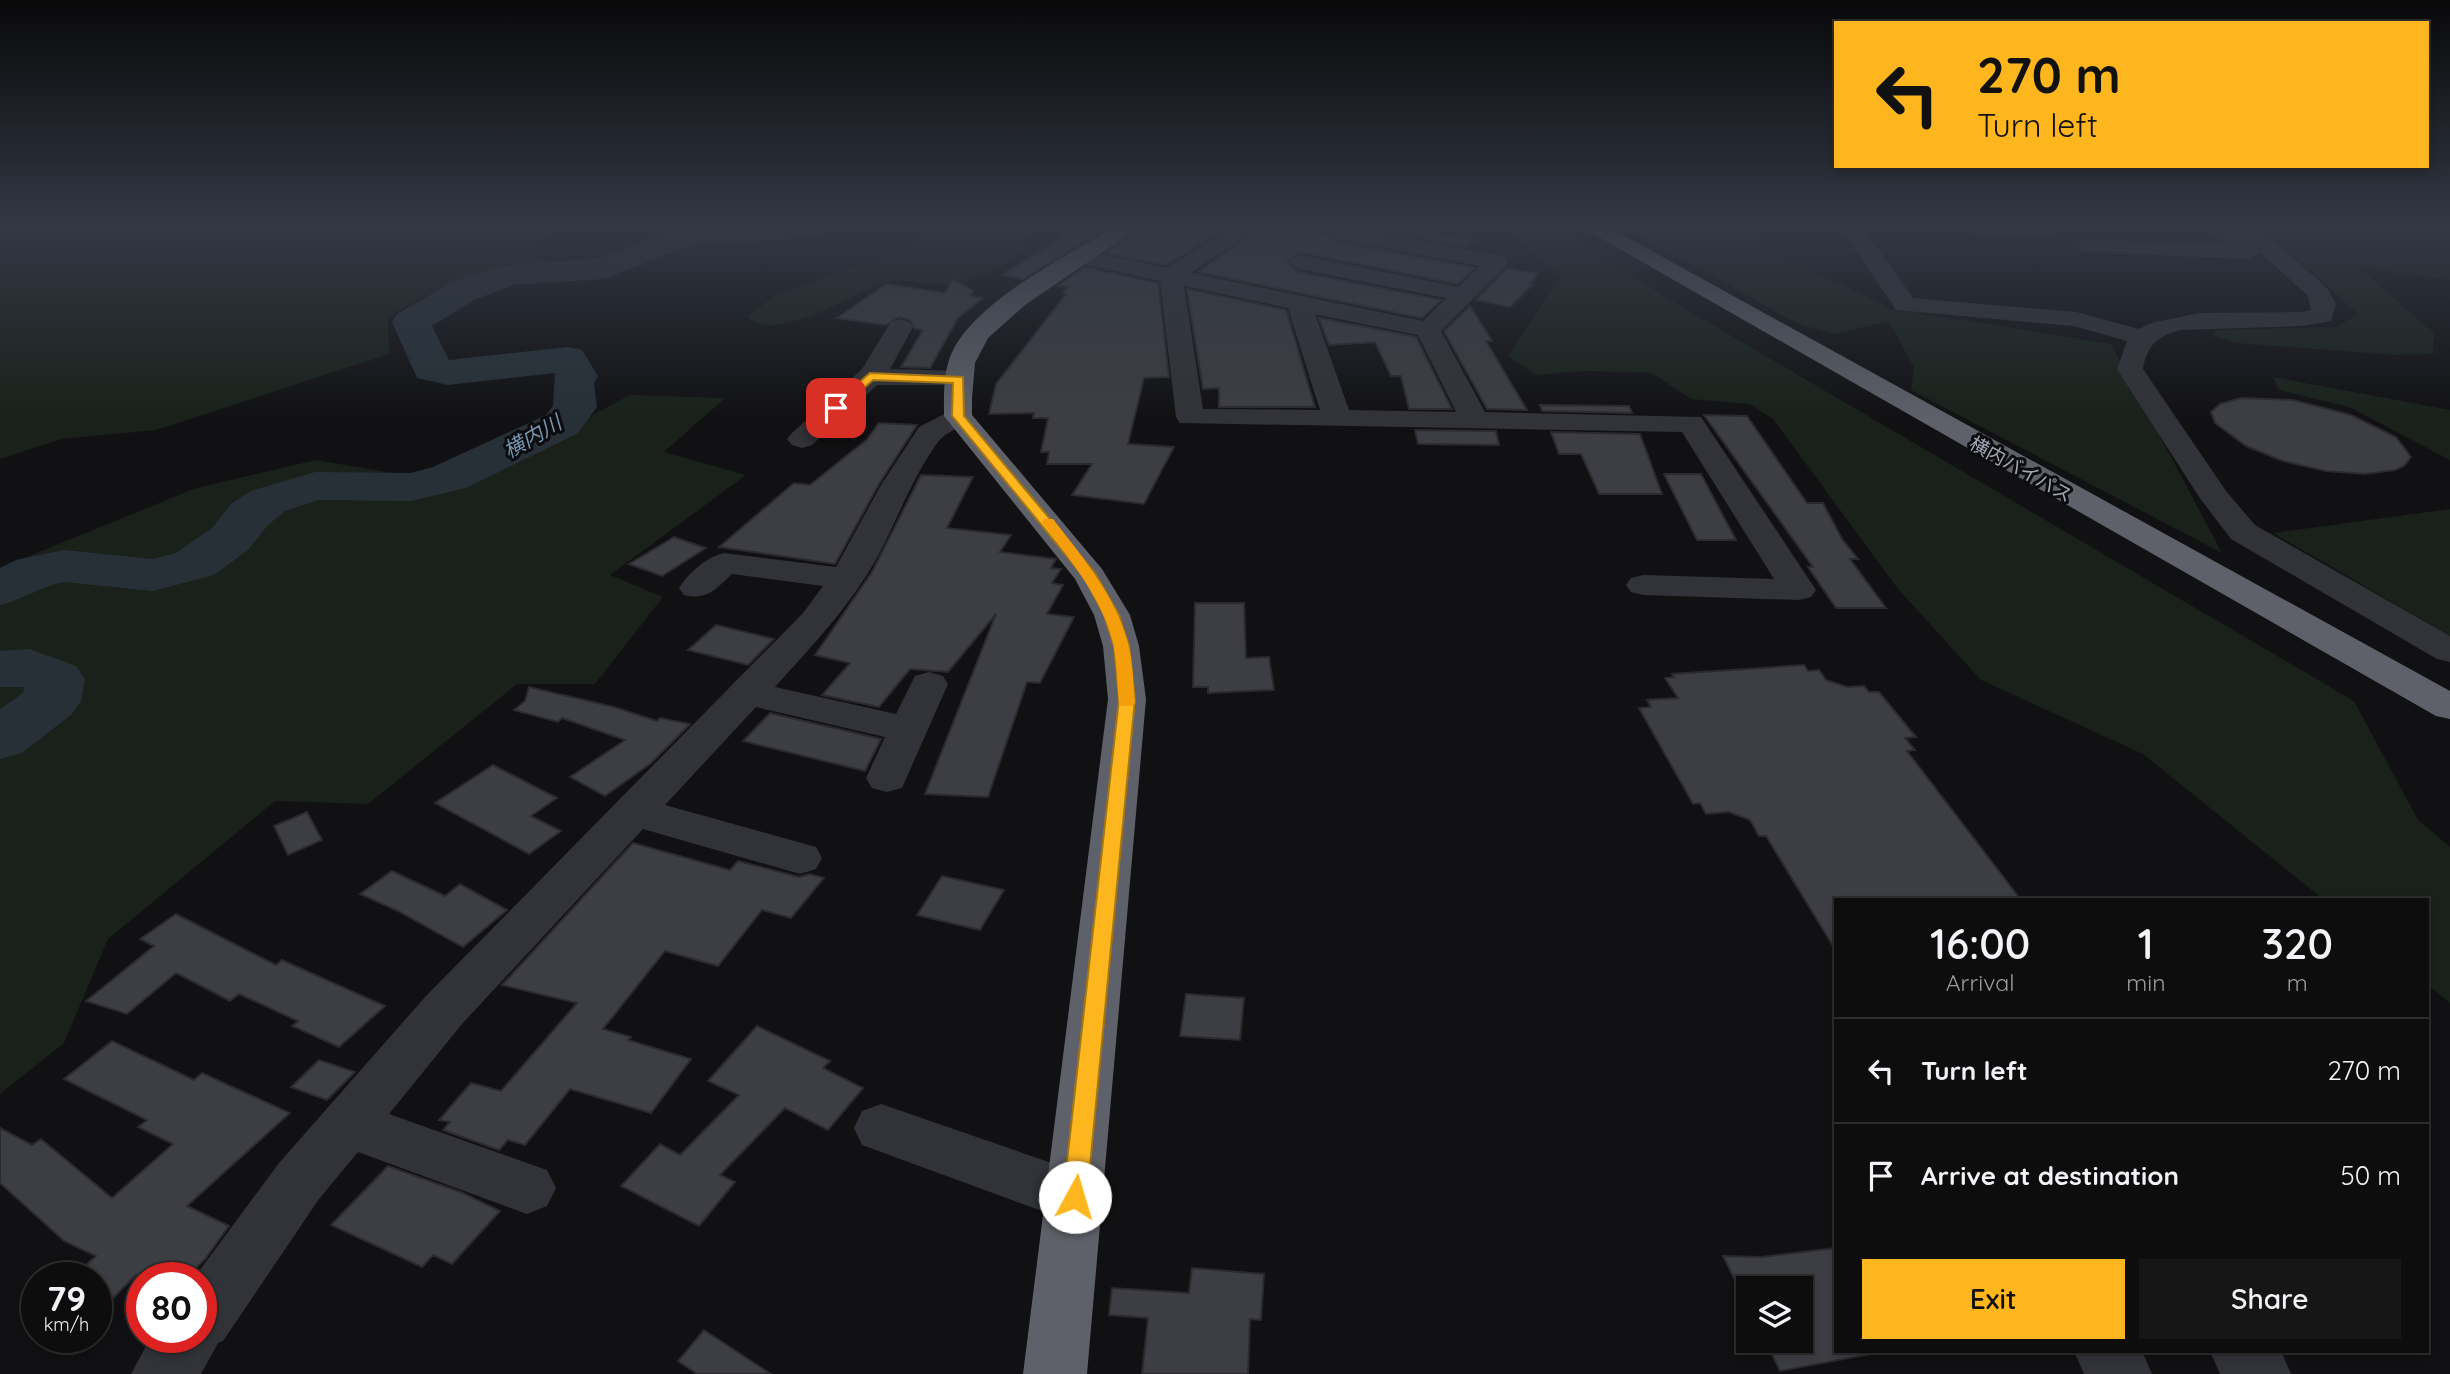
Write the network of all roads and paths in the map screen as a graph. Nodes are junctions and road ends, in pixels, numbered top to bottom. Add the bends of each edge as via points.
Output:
1 (1033, 292) edge
2 (1173, 292) edge
3 (1246, 292) edge
4 (1258, 292) edge
5 (1451, 292) edge
6 (1468, 292) edge
7 (1709, 292) edge
8 (1896, 292) edge
9 (2318, 292) edge
10 (1255, 294) junction
11 (1465, 295) junction
12 (1299, 303) junction
13 (900, 327) dead end
14 (1429, 330) junction
15 (2143, 338) junction
16 (870, 377) junction
17 (958, 398) junction
18 (1337, 418) junction
19 (1475, 420) junction
20 (802, 439) dead end
21 (845, 579) junction
22 (1643, 584) dead end
23 (696, 588) dead end
24 (2450, 650) edge
25 (929, 684) dead end
26 (749, 693) junction
27 (2450, 707) edge
28 (908, 730) junction
29 (887, 778) dead end
30 (636, 812) junction
31 (800, 859) dead end
32 (348, 1124) junction
33 (881, 1128) dead end
34 (527, 1188) dead end
35 (1075, 1197) junction
36 (217, 1296) edge
37 (178, 1353) edge
38 (2107, 1353) edge
39 (2243, 1353) edge
40 (163, 1374) edge
41 (1055, 1374) edge
42 (2120, 1374) edge
43 (2259, 1374) edge

1 - 17 highway via 985,327 968,347
2 - 18 street via 1190,417
3 - 10 street
4 - 10 street
5 - 11 street
6 - 11 street
7 - 27 highway, 横内バイパス
8 - 15 street via 1905,305 2077,319
9 - 15 street via 2324,304 2322,316 2298,321 2202,322 2159,328
10 - 12 street
11 - 14 street
12 - 14 street
12 - 18 street
13 - 16 street via 892,351
14 - 19 street
15 - 24 street via 2132,352 2130,369 2243,532
16 - 17 street
16 - 20 street
17 - 21 street via 929,433
17 - 35 highway via 1090,576 1112,615 1121,646 1127,699
18 - 19 street
19 - 22 street via 1691,423 1799,590
21 - 23 street via 724,563
21 - 26 street via 816,621
25 - 28 street
26 - 28 street
26 - 30 street
28 - 29 street
30 - 31 street
30 - 32 street via 444,1010
32 - 34 street
32 - 36 street via 299,1181
33 - 35 street
35 - 41 highway
37 - 40 street
38 - 42 street
39 - 43 street

